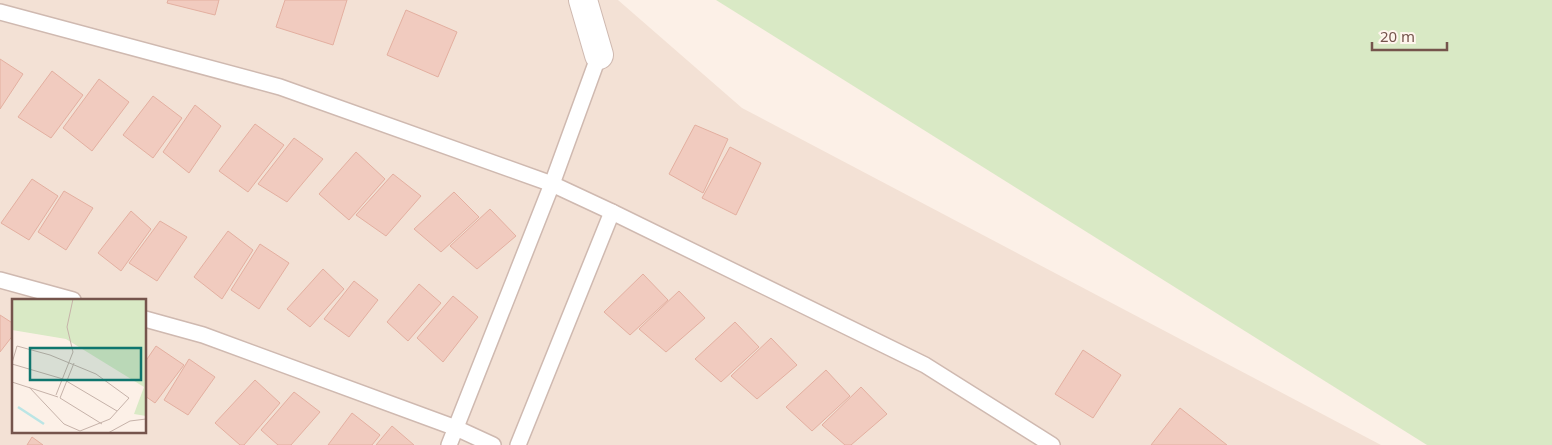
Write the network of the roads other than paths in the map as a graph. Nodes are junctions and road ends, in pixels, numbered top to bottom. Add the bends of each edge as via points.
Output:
1 (582, 0) edge
2 (0, 12) edge
3 (599, 56) joint
4 (552, 184) junction
5 (612, 212) junction
6 (0, 280) edge
7 (69, 299) edge
8 (146, 319) edge
9 (456, 428) junction
10 (449, 445) edge
11 (493, 445) edge
12 (518, 445) edge
13 (1052, 445) edge

1 - 3 street
2 - 4 lane via 280,87
3 - 4 lane
4 - 5 lane
4 - 9 lane
5 - 12 lane
5 - 13 lane via 925,365
6 - 7 lane
8 - 9 lane via 203,335
9 - 10 lane
9 - 11 lane

